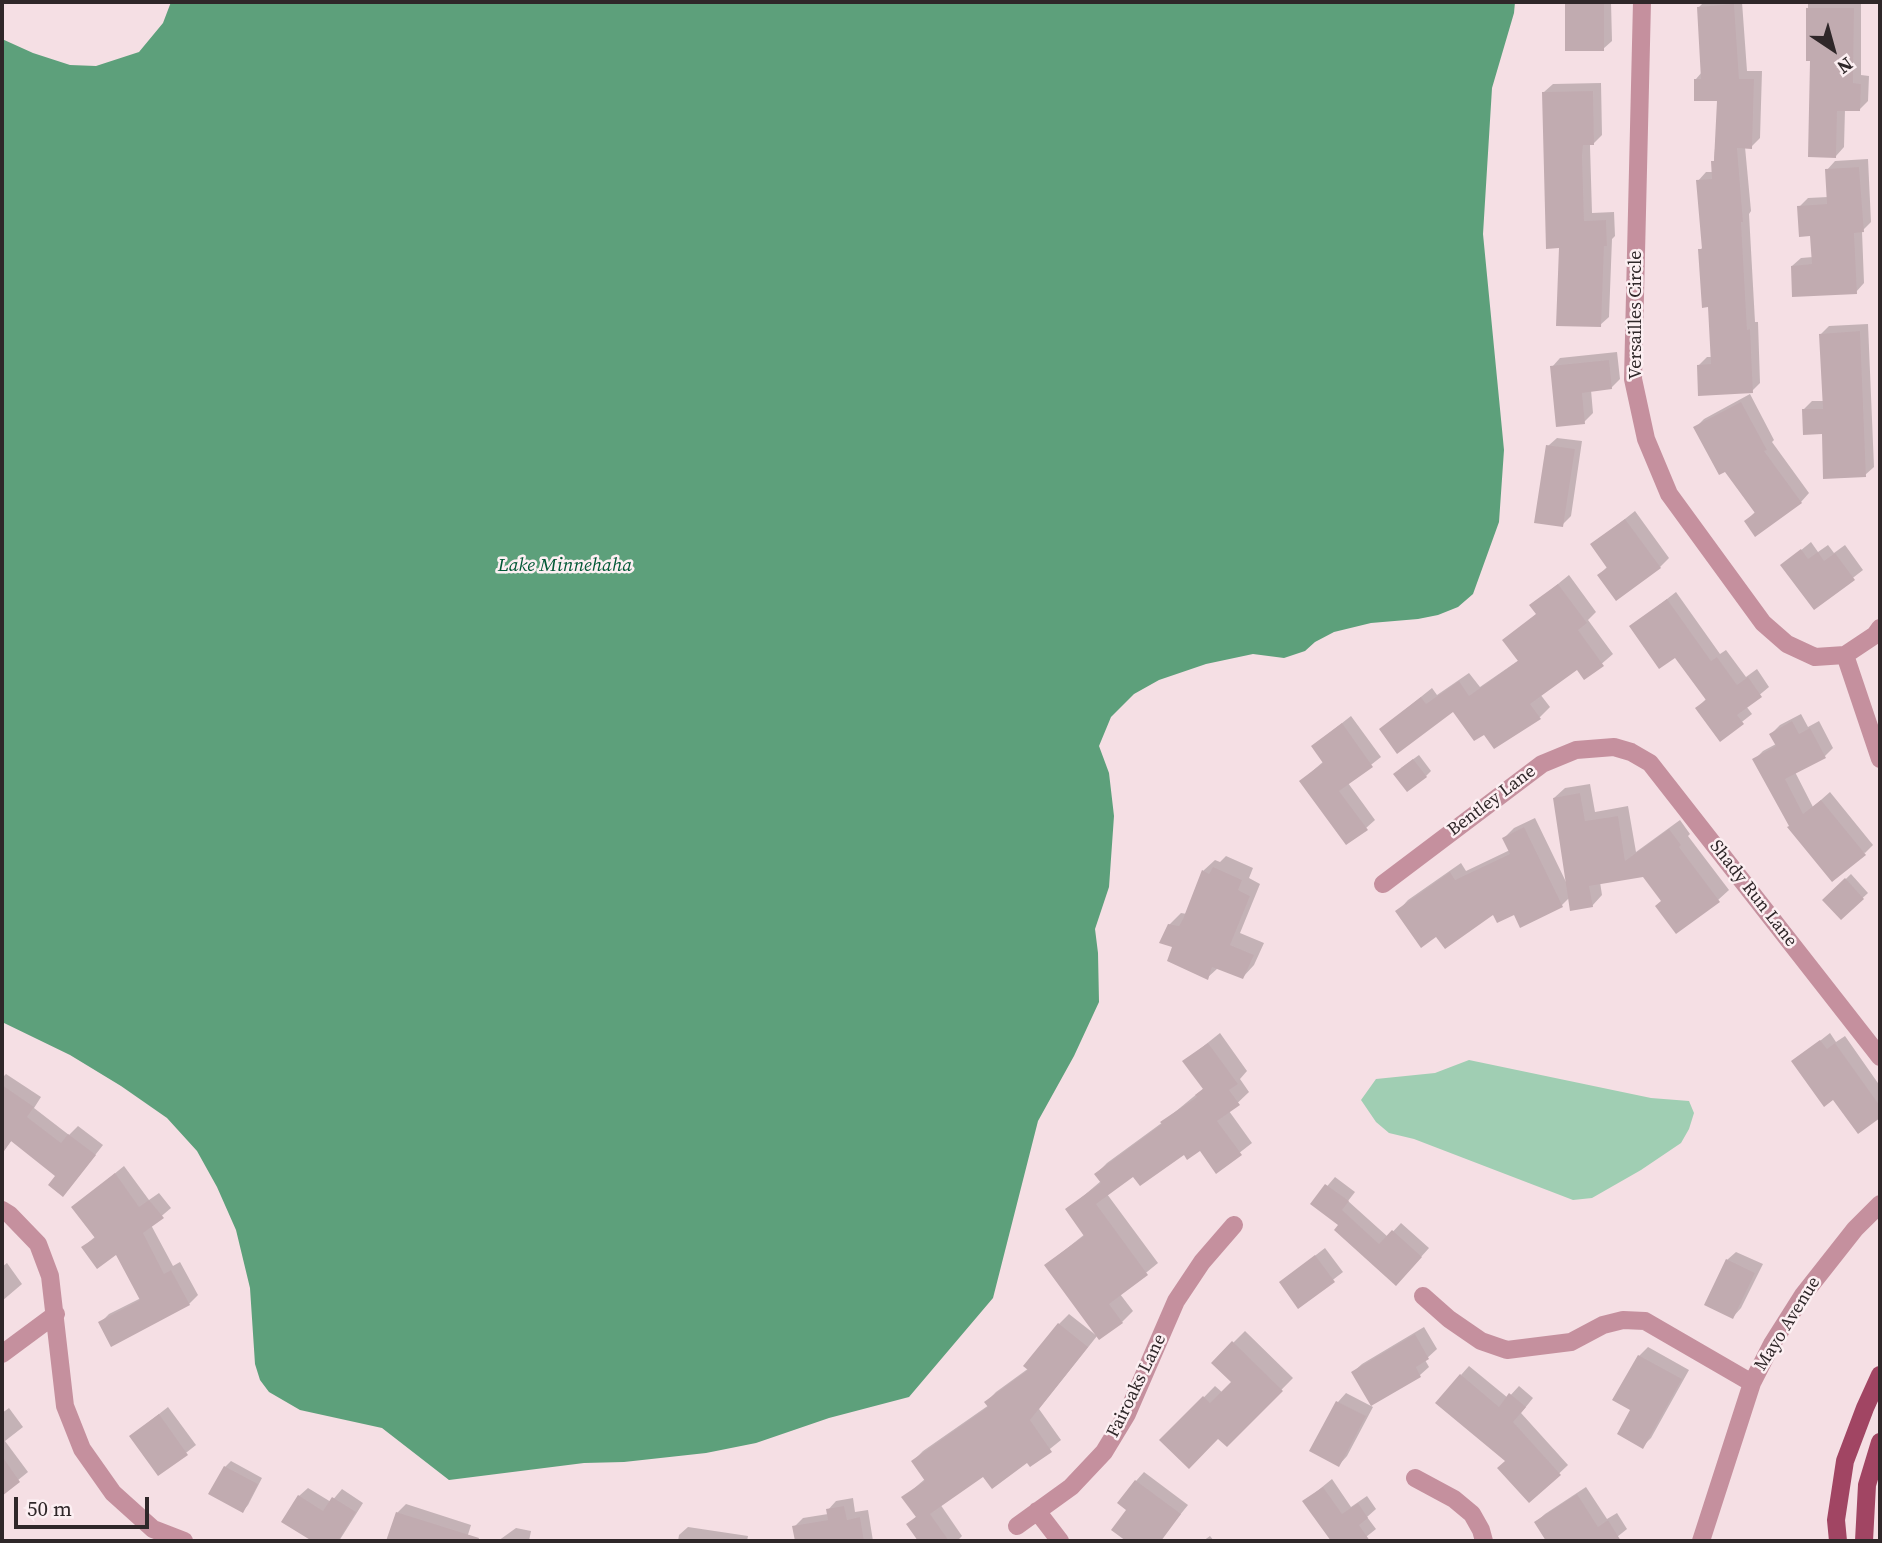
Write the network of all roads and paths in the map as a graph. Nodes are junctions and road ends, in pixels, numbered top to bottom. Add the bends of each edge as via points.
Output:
1 (1642, 2) edge
2 (1880, 628) edge
3 (1845, 655) junction
4 (1614, 747) joint
5 (1880, 759) edge
6 (1382, 884) dead end
7 (1880, 1057) edge
8 (1880, 1204) edge
9 (2, 1210) edge
10 (1234, 1225) dead end
11 (1423, 1296) dead end
12 (55, 1314) junction
13 (2, 1354) edge
14 (1880, 1375) edge
15 (1752, 1382) junction
16 (1880, 1442) edge
17 (1415, 1478) dead end
18 (1037, 1511) junction
19 (1017, 1526) dead end
20 (184, 1541) edge
21 (1060, 1541) edge
22 (1484, 1541) edge
23 (1701, 1541) edge
24 (1838, 1541) edge
25 (1864, 1541) edge

1 - 3 street, Versailles Circle via 1633,379 1646,439 1669,494 1763,623 1787,644 1815,657
2 - 3 street
3 - 5 street
4 - 6 street, Bentley Lane via 1577,750 1542,764
4 - 7 street, Shady Run Lane via 1650,763
8 - 15 street, Mayo Avenue via 1803,1295
9 - 12 street via 38,1244 50,1276
10 - 18 street, Fairoaks Lane via 1176,1301 1127,1414 1104,1452 1071,1487
11 - 15 street via 1481,1341 1507,1350 1571,1342 1623,1320 1645,1321
12 - 13 street
12 - 20 street via 65,1406 82,1449 113,1493 153,1529
14 - 24 main road via 1845,1461 1836,1520
15 - 23 street, Mayo Avenue
16 - 25 main road via 1867,1485
17 - 22 street via 1472,1514
18 - 19 street, Fairoaks Lane
18 - 21 street

